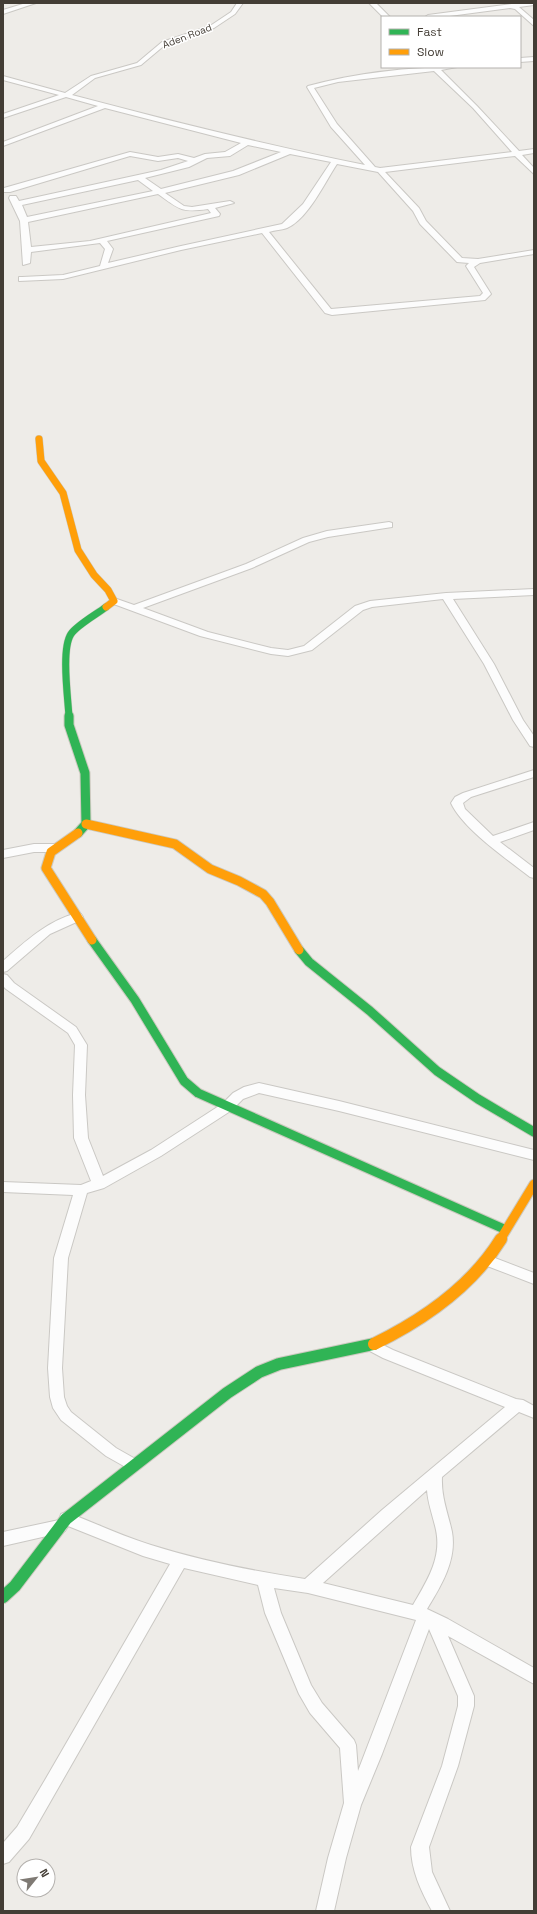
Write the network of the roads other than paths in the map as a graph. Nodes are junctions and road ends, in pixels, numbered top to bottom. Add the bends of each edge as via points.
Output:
1 (33, 3) edge
2 (240, 3) edge
3 (372, 3) edge
4 (492, 3) edge
5 (534, 3) edge
6 (510, 6) junction
7 (386, 7) dead end
8 (500, 7) junction
9 (3, 12) edge
10 (387, 16) edge
11 (435, 16) edge
12 (534, 24) edge
13 (534, 58) edge
14 (521, 60) edge
15 (435, 68) edge
16 (3, 78) edge
17 (67, 95) junction
18 (104, 106) junction
19 (3, 116) edge
20 (248, 142) junction
21 (3, 144) edge
22 (534, 151) edge
23 (289, 152) junction
24 (518, 154) junction
25 (195, 162) junction
26 (334, 162) junction
27 (377, 170) junction
28 (534, 172) edge
29 (139, 177) junction
30 (5, 188) edge
31 (160, 192) junction
32 (230, 203) dead end
33 (18, 204) junction
34 (210, 207) junction
35 (25, 220) junction
36 (264, 230) junction
37 (102, 241) junction
38 (27, 250) junction
39 (534, 252) edge
40 (478, 261) junction
41 (26, 264) dead end
42 (103, 268) junction
43 (22, 279) dead end
44 (39, 439) dead end
45 (389, 524) dead end
46 (534, 592) edge
47 (446, 596) junction
48 (114, 602) junction
49 (134, 608) junction
50 (534, 744) edge
51 (534, 773) edge
52 (86, 824) junction
53 (534, 826) edge
54 (491, 841) junction
55 (54, 848) junction
56 (3, 854) edge
57 (534, 874) edge
58 (76, 917) junction
59 (3, 968) edge
60 (3, 978) edge
61 (227, 1107) junction
62 (534, 1132) edge
63 (534, 1155) edge
64 (99, 1184) junction
65 (534, 1184) edge
66 (3, 1187) edge
67 (81, 1190) junction
68 (504, 1229) junction
69 (487, 1260) junction
70 (534, 1279) edge
71 (371, 1345) junction
72 (518, 1404) junction
73 (534, 1412) edge
74 (134, 1465) junction
75 (435, 1476) junction
76 (63, 1523) junction
77 (3, 1539) edge
78 (180, 1560) junction
79 (264, 1579) junction
80 (308, 1586) junction
81 (3, 1598) edge
82 (426, 1616) junction
83 (534, 1677) edge
84 (352, 1805) junction
85 (3, 1856) edge
86 (325, 1911) edge
87 (440, 1911) edge

1 - 9 street
2 - 17 street, Aden Road via 233,13 212,27 164,43 139,64 93,77
3 - 10 street
4 - 8 street
5 - 6 street
6 - 8 street
6 - 12 street via 517,8
7 - 10 street
8 - 11 street
13 - 14 street
15 - 24 street
15 - 27 street via 338,80 310,87 334,125
16 - 17 street
17 - 18 street
17 - 19 street, Aden Road
18 - 20 street
18 - 21 street
20 - 23 street
20 - 25 street via 227,154 206,156
22 - 24 street
23 - 26 street
23 - 31 street via 222,177
24 - 27 street
24 - 28 street
25 - 29 street
25 - 30 street via 178,156 158,159 130,154
26 - 27 street
26 - 36 street via 314,193 288,224
27 - 40 street via 457,257 466,261
29 - 31 street
29 - 33 street
30 - 33 street
31 - 34 street via 186,209
31 - 35 street
32 - 34 street
33 - 35 street
34 - 37 street via 216,214
35 - 38 street
36 - 40 street via 283,258 332,313 482,298 486,292 470,266
36 - 42 street
37 - 38 street
37 - 42 street via 109,247
38 - 41 street
39 - 40 street
42 - 43 street via 62,277
44 - 48 street via 41,462 63,493 78,550
45 - 49 street via 306,540 249,566
46 - 47 street
47 - 49 street via 381,602 359,608 308,648 288,653 204,634
47 - 50 street via 489,664 518,720
48 - 49 street
48 - 52 street via 72,632 66,653 69,725 85,773
51 - 54 street via 459,799 457,804 460,810
52 - 55 street via 73,838
52 - 62 street via 175,844 210,869 263,894 309,962 370,1011 437,1071
53 - 54 street
54 - 57 street
55 - 56 street via 34,848
55 - 58 street via 47,858 46,868
58 - 59 street via 46,930
58 - 61 street via 135,1000 184,1082 198,1093
60 - 64 street via 10,986 72,1030 81,1045 81,1138
61 - 63 street via 249,1090 269,1089
61 - 64 street via 156,1153
61 - 68 street
64 - 67 street
65 - 68 street
66 - 67 street
67 - 74 street via 61,1258 55,1368 58,1398 60,1408 66,1416 111,1452
68 - 69 street
69 - 70 street
69 - 71 street via 453,1294 427,1315 401,1332
71 - 72 street via 388,1354
71 - 74 street via 298,1359 259,1372 227,1393
72 - 73 street
72 - 75 street
74 - 76 street
75 - 80 street
75 - 82 street via 433,1492 445,1540 444,1559
76 - 77 street
76 - 78 street
76 - 81 street
78 - 79 street
78 - 85 street via 51,1786 22,1833
79 - 80 street
79 - 84 street via 273,1613 305,1688 316,1708 348,1745
80 - 82 street
82 - 83 street
82 - 84 street
82 - 87 street via 466,1696 464,1715 450,1766 420,1847 422,1871
84 - 86 street

